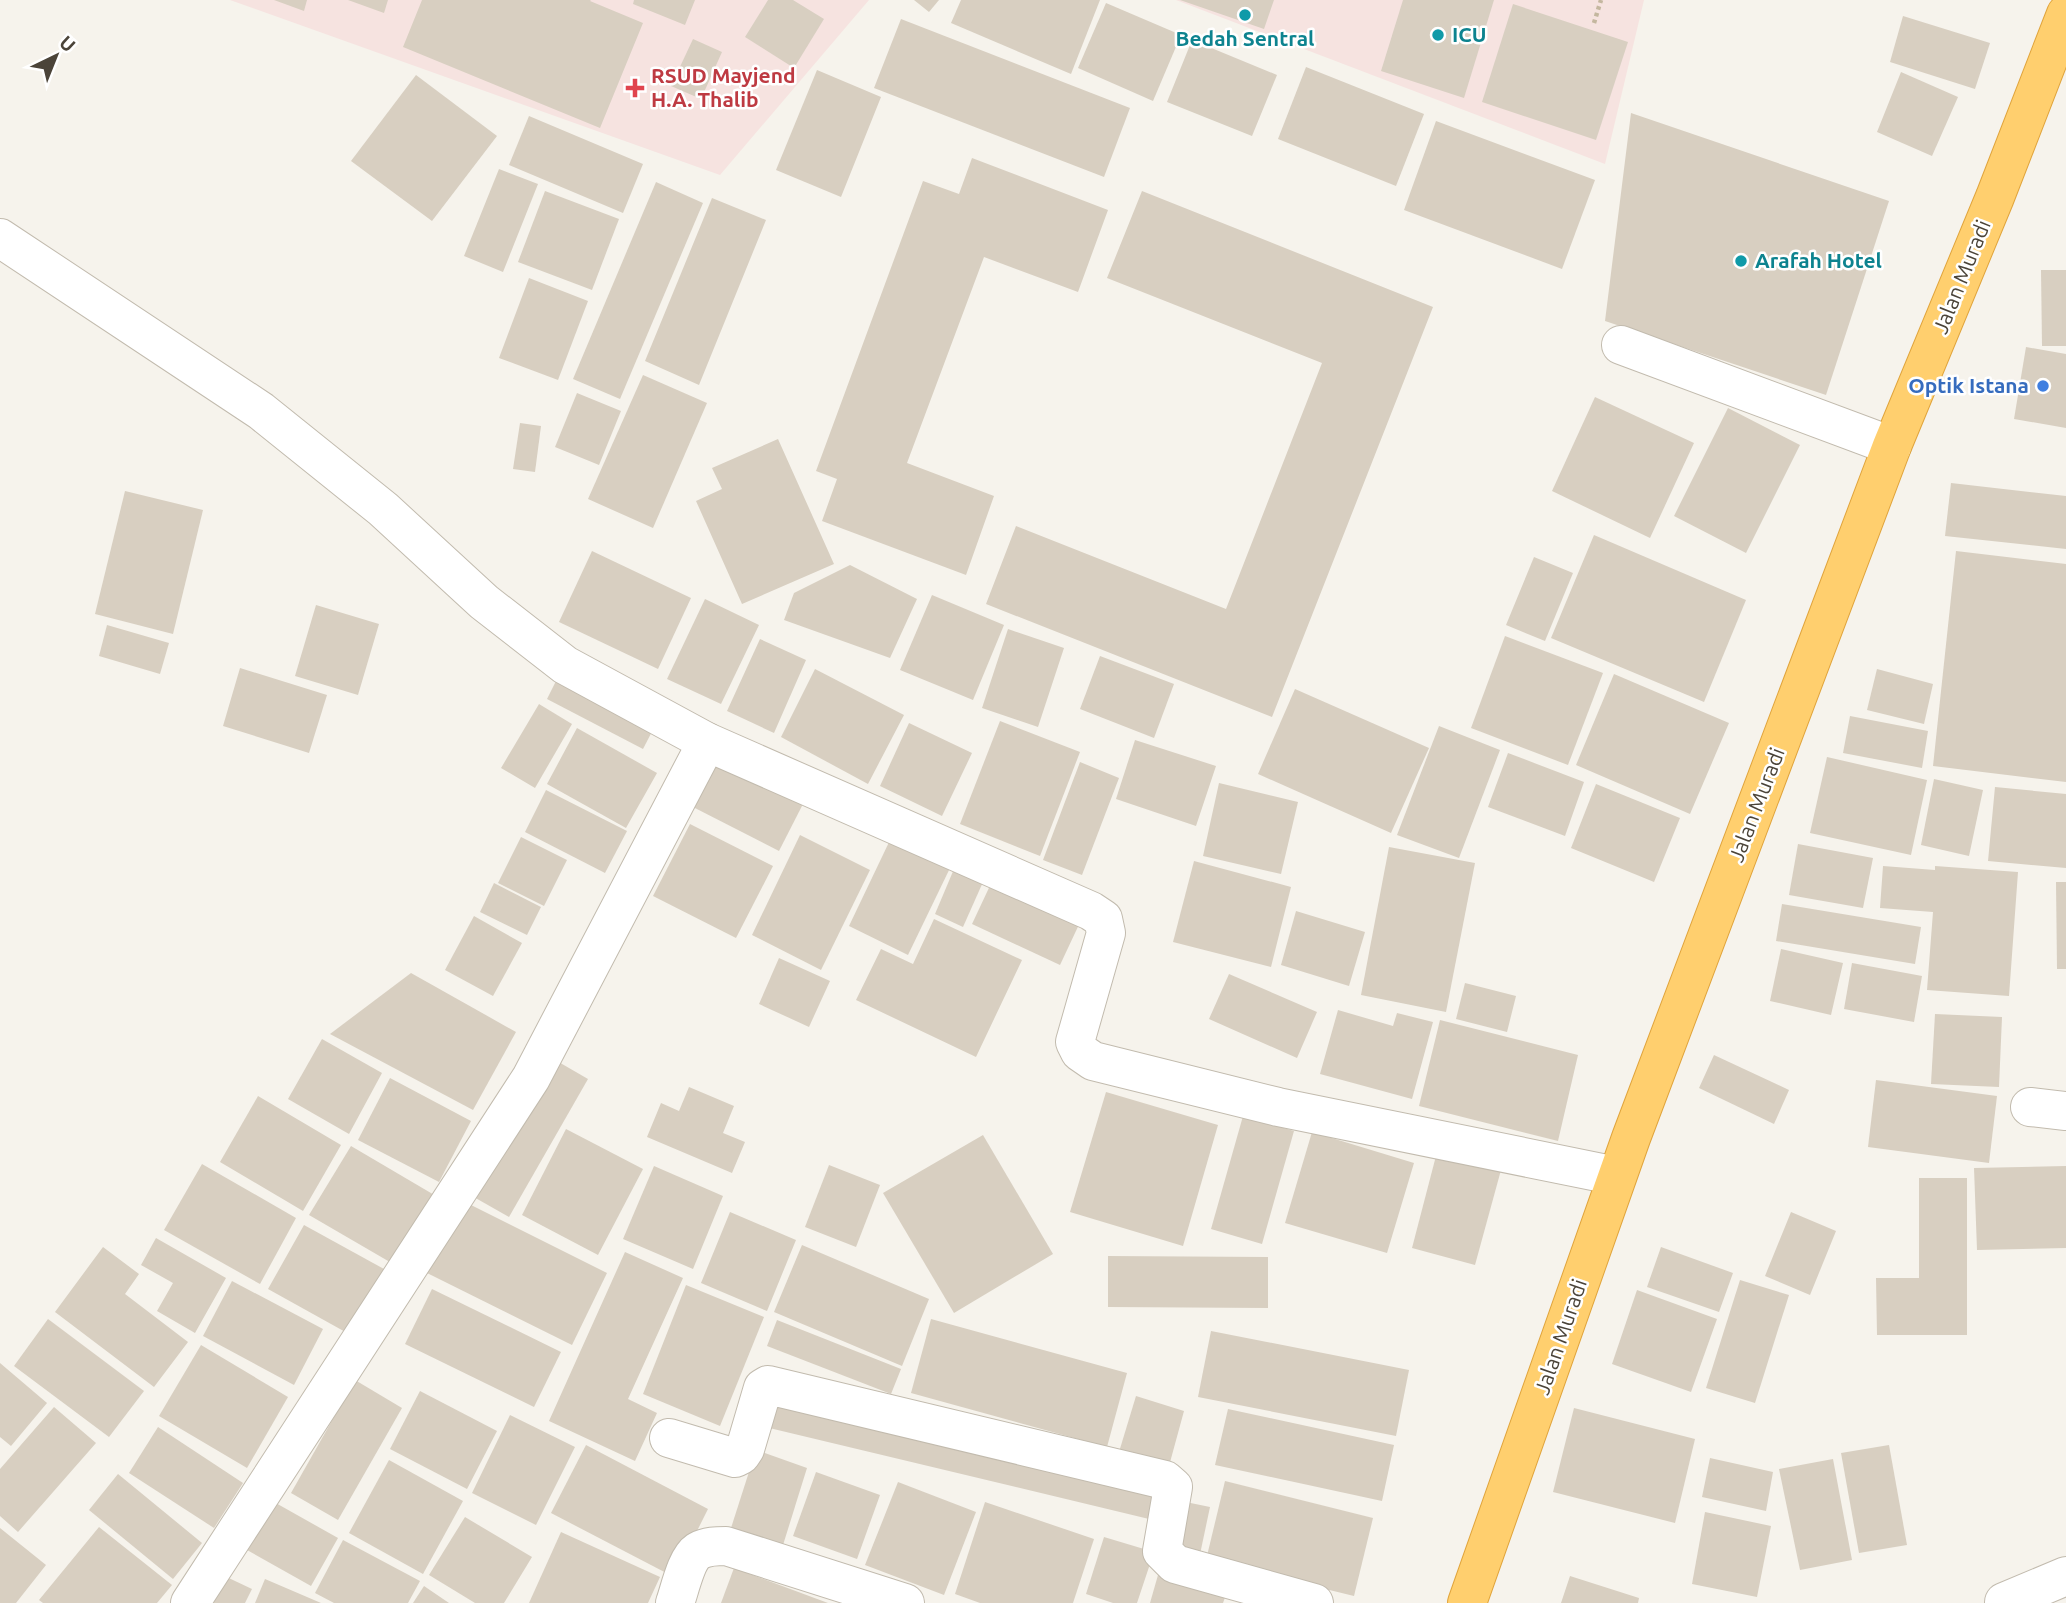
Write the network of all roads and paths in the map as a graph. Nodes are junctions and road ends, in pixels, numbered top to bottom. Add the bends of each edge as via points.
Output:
1 (1601, 0) edge
2 (2066, 14) edge
3 (1594, 23) dead end
4 (0, 238) edge
5 (1621, 345) dead end
6 (1892, 446) junction
7 (707, 742) junction
8 (1617, 1176) junction
9 (669, 1438) dead end
10 (2066, 1576) edge
11 (2004, 1602) edge
12 (190, 1603) edge
13 (675, 1603) edge
14 (905, 1603) edge
15 (1314, 1603) edge
16 (1467, 1603) edge

1 - 3 path
2 - 6 highway, Jalan Muradi
4 - 7 street via 261,411 383,509 484,602 565,665
5 - 6 street
6 - 8 highway, Jalan Muradi
7 - 8 street via 1103,919 1106,933 1075,1042 1093,1062 1278,1107
7 - 12 street via 531,1078
8 - 16 highway, Jalan Muradi
9 - 15 street via 734,1458 741,1455 763,1388 768,1385 1165,1480 1172,1487 1162,1551 1175,1564
10 - 11 street
13 - 14 street via 698,1551 726,1546

